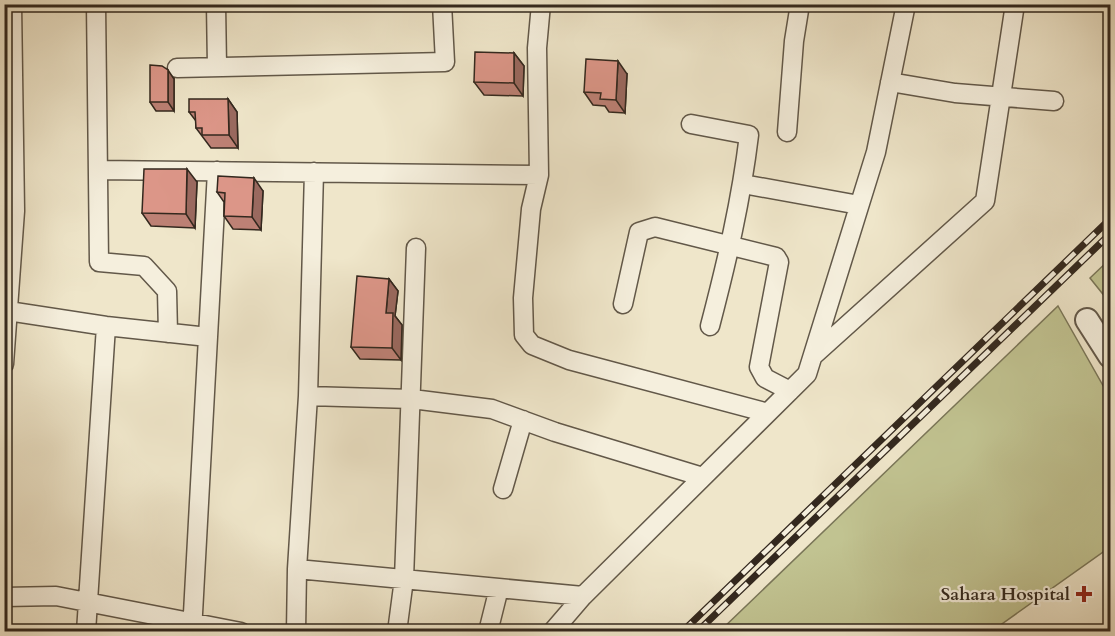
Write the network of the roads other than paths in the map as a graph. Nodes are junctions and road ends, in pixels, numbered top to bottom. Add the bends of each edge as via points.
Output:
1 (12, 4) edge
2 (96, 4) edge
3 (216, 4) edge
4 (442, 4) edge
5 (541, 4) edge
6 (800, 4) edge
7 (906, 4) edge
8 (1015, 4) edge
9 (217, 67) junction
10 (177, 68) dead end
11 (890, 82) junction
12 (1000, 95) junction
13 (1054, 101) dead end
14 (691, 124) dead end
15 (787, 132) dead end
16 (98, 170) junction
17 (217, 171) junction
18 (314, 172) junction
19 (539, 175) junction
20 (743, 184) junction
21 (859, 206) junction
22 (731, 246) junction
23 (416, 248) dead end
24 (623, 304) dead end
25 (8, 311) junction
26 (1087, 320) dead end
27 (106, 326) junction
28 (710, 326) dead end
29 (168, 333) junction
30 (208, 337) junction
31 (813, 356) junction
32 (1110, 356) edge
33 (4, 364) edge
34 (790, 391) junction
35 (308, 396) junction
36 (412, 399) junction
37 (768, 413) junction
38 (524, 420) junction
39 (703, 477) junction
40 (503, 489) dead end
41 (297, 569) junction
42 (404, 579) junction
43 (499, 588) junction
44 (583, 596) junction
45 (4, 597) edge
46 (88, 602) junction
47 (193, 627) edge
48 (86, 632) edge
49 (241, 632) edge
50 (296, 632) edge
51 (397, 632) edge
52 (488, 632) edge
53 (552, 632) edge

1 - 25 street via 15,211
2 - 16 street
3 - 9 street
4 - 9 street via 445,62
5 - 19 street via 537,48
6 - 15 street
7 - 11 street
8 - 12 street
9 - 10 street
11 - 12 street via 955,93
11 - 21 street via 876,152
12 - 13 street
12 - 31 street via 985,201
14 - 20 street via 749,135
16 - 17 street
16 - 29 street via 99,262 144,266 167,291
17 - 18 street
17 - 30 street
18 - 19 street
18 - 35 street
19 - 37 street via 531,209 523,298 524,335 532,345 569,360
20 - 21 street
20 - 22 street
21 - 31 street
22 - 24 street via 655,227 639,232
22 - 28 street
22 - 34 street via 776,257 779,262 759,367 765,378
23 - 36 street
25 - 27 street
25 - 33 street
26 - 32 street
27 - 29 street
27 - 46 street
29 - 30 street
30 - 47 street
31 - 34 street via 807,374
34 - 37 street
35 - 36 street
35 - 41 street
36 - 38 street via 492,408
36 - 42 street
37 - 39 street
38 - 39 street
38 - 40 street
39 - 44 street
41 - 42 street
41 - 50 street
42 - 43 street
42 - 51 street
43 - 44 street
43 - 52 street
44 - 53 street
45 - 46 street via 56,596
46 - 47 street
46 - 48 street
47 - 49 street

